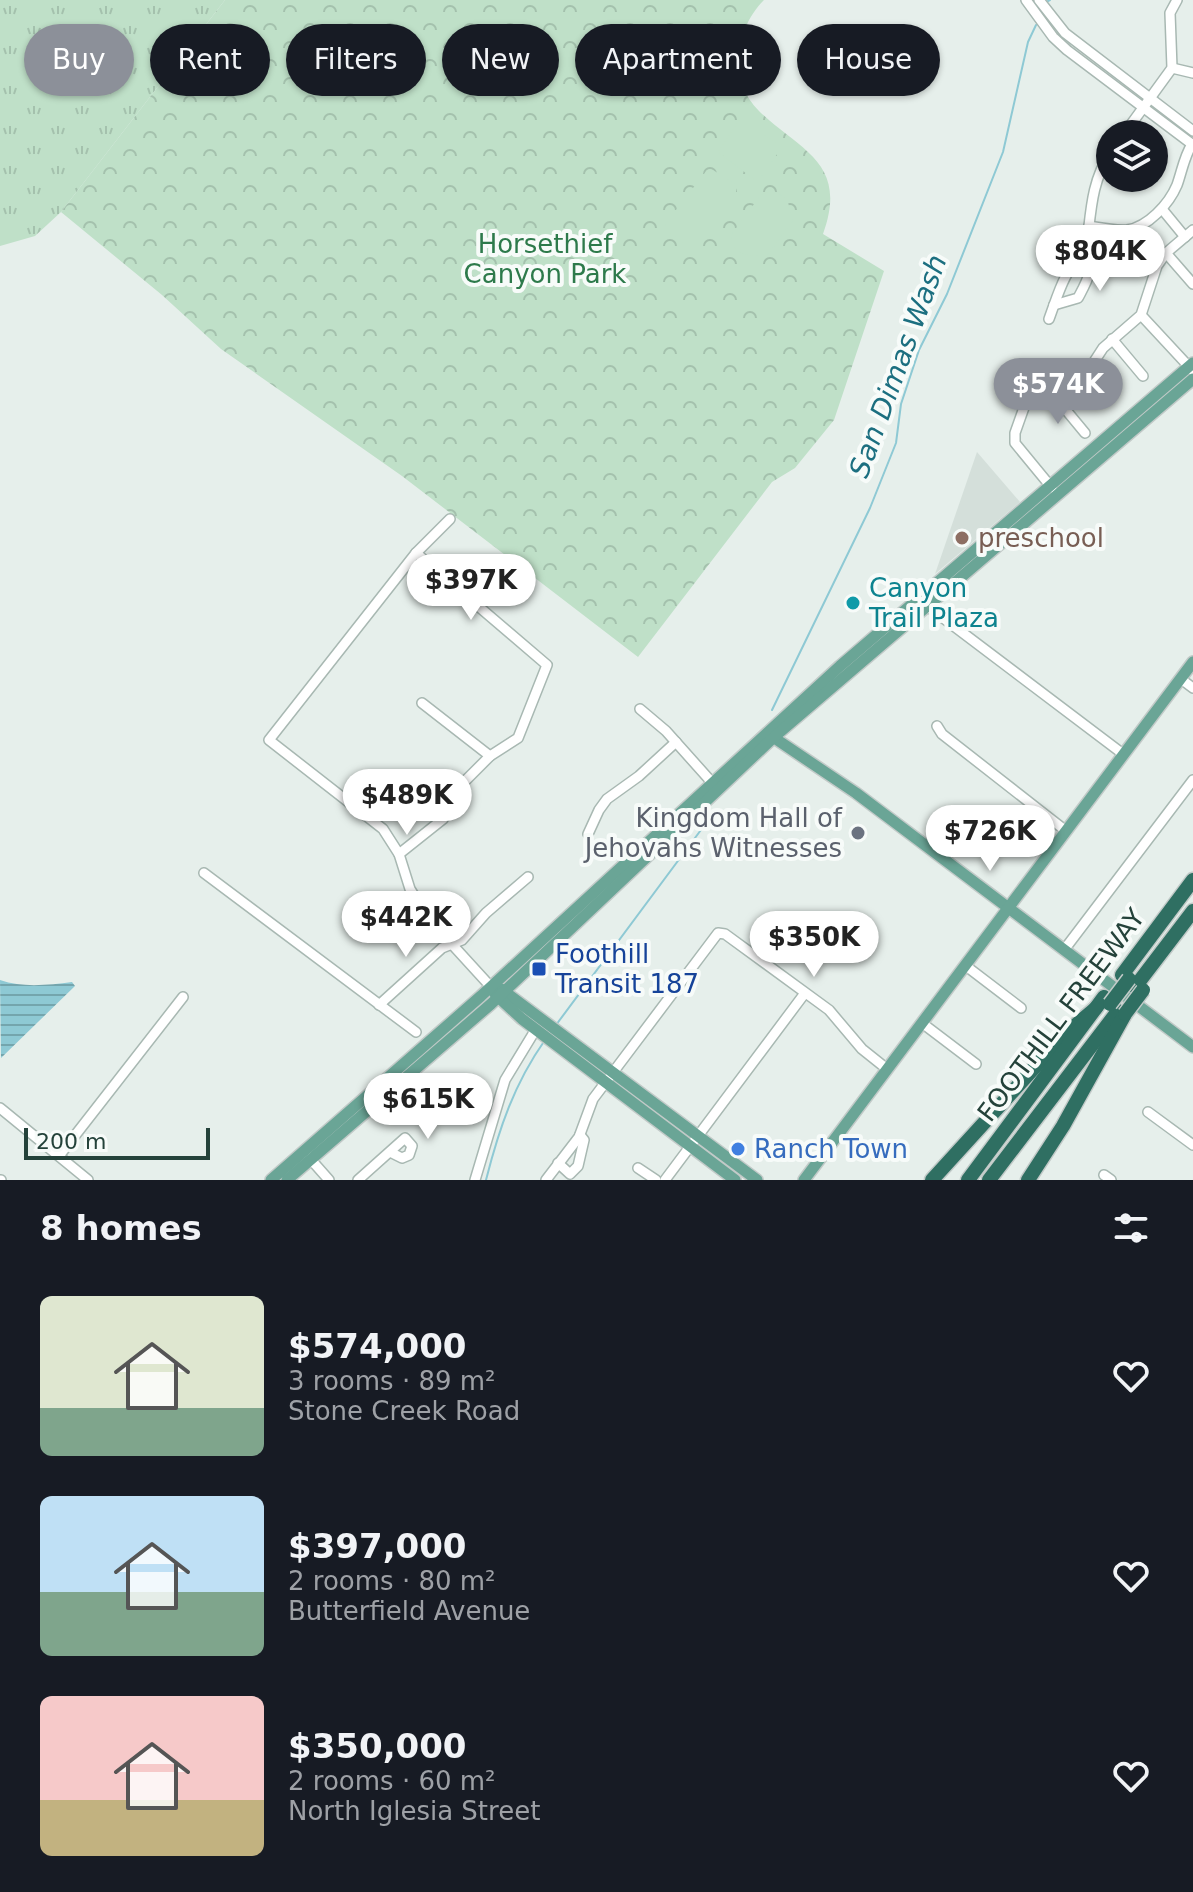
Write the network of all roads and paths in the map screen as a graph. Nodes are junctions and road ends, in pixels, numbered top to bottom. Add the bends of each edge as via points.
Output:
1 (1026, 0) edge
2 (1039, 0) edge
3 (1177, 0) edge
4 (1172, 68) junction
5 (1193, 73) edge
6 (1147, 104) junction
7 (1135, 120) edge
8 (1193, 131) edge
9 (1193, 145) edge
10 (1096, 183) edge
11 (1162, 209) junction
12 (1089, 226) junction
13 (1189, 233) edge
14 (1086, 250) junction
15 (1166, 253) junction
16 (1193, 284) edge
17 (1054, 305) junction
18 (1141, 315) junction
19 (1049, 319) dead end
20 (1112, 339) junction
21 (1039, 365) dead end
22 (1192, 367) edge
23 (1143, 376) dead end
24 (1193, 379) edge
25 (1031, 387) junction
26 (1056, 398) junction
27 (1085, 433) dead end
28 (1054, 490) junction
29 (450, 519) dead end
30 (416, 553) junction
31 (923, 603) junction
32 (1193, 662) edge
33 (1181, 679) junction
34 (1193, 688) edge
35 (422, 703) dead end
36 (640, 709) dead end
37 (937, 726) dead end
38 (770, 735) junction
39 (676, 742) junction
40 (1123, 754) junction
41 (490, 756) junction
42 (1193, 780) edge
43 (715, 786) junction
44 (1066, 831) junction
45 (588, 834) dead end
46 (399, 854) junction
47 (204, 873) dead end
48 (528, 877) dead end
49 (1193, 880) edge
50 (1193, 895) edge
51 (1009, 908) junction
52 (1193, 911) edge
53 (1193, 923) edge
54 (452, 945) junction
55 (1064, 950) junction
56 (966, 966) junction
57 (1132, 983) junction
58 (491, 987) junction
59 (805, 993) junction
60 (501, 994) junction
61 (183, 997) dead end
62 (379, 1005) junction
63 (1111, 1007) junction
64 (1021, 1008) dead end
65 (922, 1023) junction
66 (547, 1031) junction
67 (416, 1032) dead end
68 (1193, 1047) edge
69 (976, 1064) dead end
70 (887, 1069) junction
71 (609, 1076) junction
72 (0, 1108) edge
73 (1148, 1112) dead end
74 (580, 1135) junction
75 (693, 1140) junction
76 (1193, 1145) edge
77 (390, 1152) dead end
78 (59, 1156) junction
79 (308, 1156) junction
80 (558, 1163) junction
81 (638, 1168) dead end
82 (88, 1180) edge
83 (271, 1180) edge
84 (287, 1180) edge
85 (329, 1180) edge
86 (358, 1180) edge
87 (475, 1180) edge
88 (546, 1180) edge
89 (656, 1180) edge
90 (665, 1180) edge
91 (735, 1180) edge
92 (757, 1180) edge
93 (804, 1180) edge
94 (932, 1180) edge
95 (968, 1180) edge
96 (989, 1180) edge
97 (998, 1180) edge
98 (1028, 1180) edge

1 - 6 street via 1053,37
2 - 6 street via 1065,33
3 - 4 street via 1170,13
4 - 5 street
4 - 6 street
6 - 7 street
6 - 8 street
6 - 9 street
9 - 11 street
10 - 12 street
11 - 12 street via 1126,230
11 - 13 street
12 - 14 street
13 - 15 street
14 - 17 street via 1065,274
14 - 17 street via 1091,267 1078,298
15 - 16 street
15 - 18 street
17 - 19 street
18 - 20 street
18 - 22 street
20 - 23 street
20 - 26 street
21 - 25 street
22 - 28 main road
24 - 28 main road
25 - 26 street
25 - 28 street via 1015,443
26 - 27 street
28 - 31 main road
29 - 30 street
30 - 41 street via 547,665 518,738
30 - 46 street via 269,740 383,829
31 - 38 main road
31 - 40 street
32 - 33 main road
33 - 34 street
33 - 40 main road
35 - 41 street
36 - 39 street
37 - 44 street
38 - 43 main road
38 - 51 main road
39 - 43 street
39 - 45 street via 607,799
40 - 44 main road
41 - 46 street via 464,782 443,819
42 - 55 street
43 - 58 main road
43 - 60 main road
44 - 51 main road
46 - 54 street via 416,899
47 - 62 street
48 - 54 street
49 - 57 highway, FOOTHILL FREEWAY
50 - 57 highway
51 - 55 main road
51 - 56 main road
52 - 57 highway
53 - 57 highway, FOOTHILL FREEWAY
54 - 58 street
54 - 62 street via 442,948
55 - 68 main road
56 - 64 street
56 - 65 main road
57 - 63 highway, FOOTHILL FREEWAY, bridge
57 - 63 highway, FOOTHILL FREEWAY
58 - 60 main road
58 - 79 main road
59 - 70 street
59 - 71 street via 718,933
59 - 75 street
60 - 66 main road
60 - 79 main road
61 - 78 street
62 - 67 street
63 - 94 highway via 1064,1035
63 - 95 highway, FOOTHILL FREEWAY via 1071,1058 1054,1065
63 - 96 highway
63 - 97 highway, FOOTHILL FREEWAY
63 - 98 highway via 1063,1126
65 - 69 street
65 - 70 main road
66 - 71 main road
66 - 87 street via 505,1080
70 - 93 main road
71 - 74 street via 593,1099
71 - 75 main road
72 - 78 street
73 - 76 street
74 - 80 street
74 - 80 street via 584,1140 578,1166 570,1174
75 - 90 street
75 - 91 main road
75 - 92 main road
77 - 86 street
78 - 82 street
79 - 83 main road
79 - 84 main road
79 - 85 street
80 - 88 street
81 - 89 street

